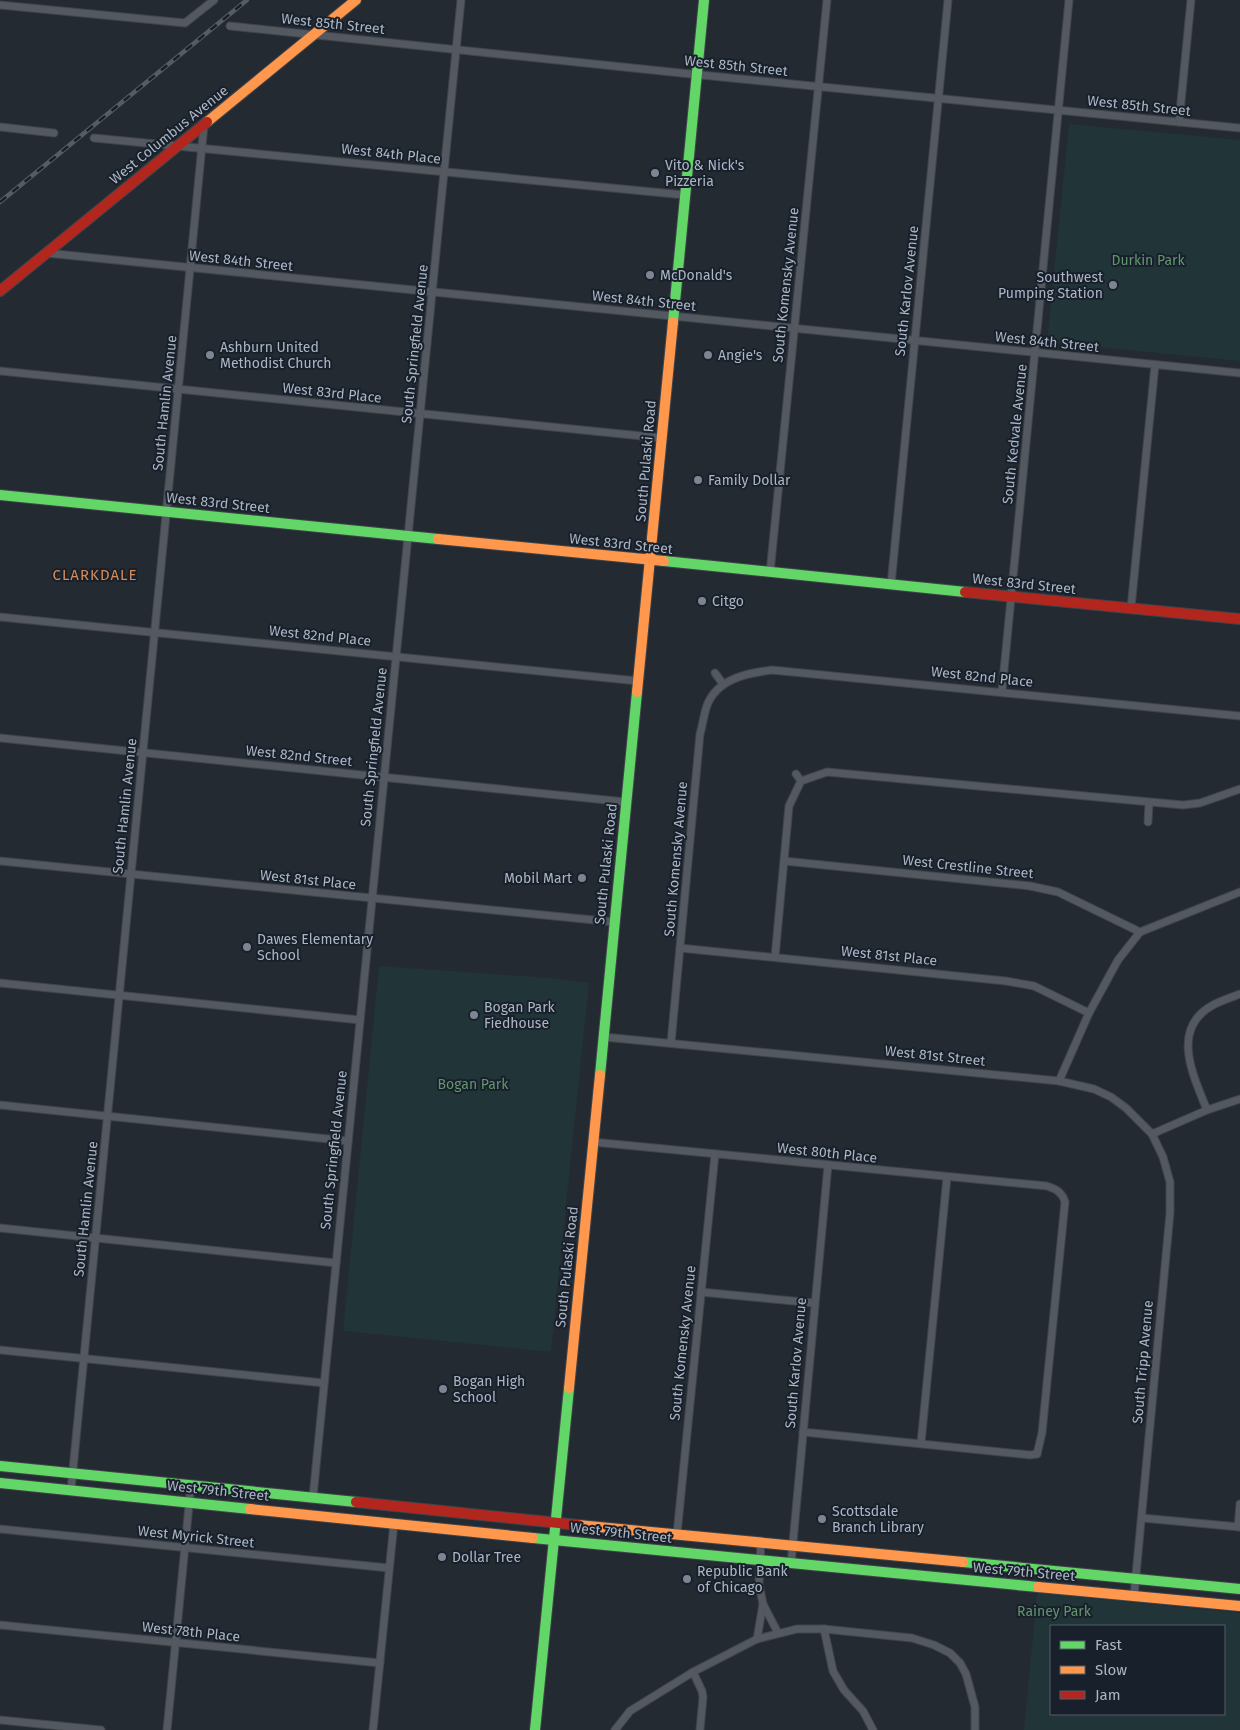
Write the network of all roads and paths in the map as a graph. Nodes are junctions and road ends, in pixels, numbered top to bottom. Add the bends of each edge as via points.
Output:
1 (214, 0) edge
2 (356, 0) edge
3 (461, 0) edge
4 (704, 0) edge
5 (827, 0) edge
6 (948, 0) edge
7 (1069, 0) edge
8 (1190, 0) edge
9 (0, 5) edge
10 (230, 26) dead end
11 (315, 34) junction
12 (456, 49) junction
13 (696, 74) junction
14 (818, 86) junction
15 (938, 98) junction
16 (1059, 110) junction
17 (1179, 122) junction
18 (204, 125) junction
19 (0, 127) edge
20 (1240, 128) edge
21 (54, 133) dead end
22 (94, 138) dead end
23 (178, 145) junction
24 (202, 148) junction
25 (444, 171) junction
26 (685, 195) junction
27 (46, 254) junction
28 (191, 269) junction
29 (0, 291) edge
30 (432, 293) junction
31 (673, 316) junction
32 (794, 329) junction
33 (915, 342) junction
34 (1035, 353) junction
35 (1155, 365) junction
36 (0, 371) edge
37 (1240, 374) edge
38 (179, 390) junction
39 (420, 415) junction
40 (662, 438) junction
41 (0, 495) edge
42 (167, 512) junction
43 (407, 536) junction
44 (650, 561) junction
45 (770, 573) junction
46 (891, 585) junction
47 (1012, 597) junction
48 (1131, 608) junction
49 (0, 616) edge
50 (1240, 619) edge
51 (155, 632) junction
52 (396, 656) junction
53 (715, 673) dead end
54 (638, 681) junction
55 (723, 684) junction
56 (1002, 692) junction
57 (1240, 716) edge
58 (0, 738) edge
59 (143, 753) junction
60 (796, 774) dead end
61 (384, 777) junction
62 (802, 781) junction
63 (1240, 789) edge
64 (626, 802) junction
65 (1149, 803) junction
66 (1148, 822) dead end
67 (0, 861) edge
68 (784, 861) junction
69 (131, 874) junction
70 (1240, 892) edge
71 (372, 899) junction
72 (614, 922) junction
73 (1140, 932) junction
74 (680, 948) junction
75 (775, 957) junction
76 (0, 983) edge
77 (1240, 994) edge
78 (119, 996) junction
79 (1089, 1013) junction
80 (360, 1020) junction
81 (604, 1037) junction
82 (671, 1043) junction
83 (1059, 1081) junction
84 (1240, 1099) edge
85 (0, 1105) edge
86 (1206, 1110) junction
87 (107, 1116) junction
88 (1152, 1134) junction
89 (348, 1142) junction
90 (594, 1142) junction
91 (715, 1154) junction
92 (828, 1165) junction
93 (947, 1177) junction
94 (0, 1228) edge
95 (95, 1238) junction
96 (336, 1263) junction
97 (701, 1292) junction
98 (814, 1303) junction
99 (0, 1350) edge
100 (84, 1359) junction
101 (324, 1383) junction
102 (802, 1432) junction
103 (921, 1443) junction
104 (0, 1466) edge
105 (72, 1474) junction
106 (0, 1482) edge
107 (191, 1485) junction
108 (71, 1490) junction
109 (313, 1497) junction
110 (190, 1502) junction
111 (1240, 1504) edge
112 (1142, 1518) junction
113 (394, 1523) junction
114 (555, 1523) junction
115 (1239, 1527) edge
116 (0, 1529) edge
117 (676, 1534) junction
118 (553, 1540) junction
119 (761, 1542) junction
120 (792, 1546) junction
121 (185, 1549) junction
122 (759, 1561) junction
123 (791, 1564) junction
124 (389, 1568) junction
125 (1136, 1579) junction
126 (1240, 1589) edge
127 (1134, 1596) junction
128 (763, 1604) junction
129 (1240, 1606) edge
130 (0, 1624) edge
131 (824, 1629) junction
132 (778, 1633) junction
133 (757, 1639) junction
134 (175, 1643) junction
135 (380, 1663) junction
136 (693, 1672) junction
137 (0, 1720) edge
138 (101, 1730) edge
139 (166, 1730) edge
140 (373, 1730) edge
141 (535, 1730) edge
142 (615, 1730) edge
143 (700, 1730) edge
144 (873, 1730) edge
145 (975, 1730) edge

1 - 9 street via 185,24
2 - 11 main road, West Columbus Avenue
3 - 12 street, South Springfield Avenue
4 - 13 main road, South Pulaski Road
5 - 14 street, South Komensky Avenue
6 - 15 street, South Karlov Avenue
7 - 16 street, South Kedvale Avenue
8 - 17 street
10 - 11 street, West 85th Street
11 - 12 street, West 85th Street
11 - 18 main road, West Columbus Avenue
12 - 13 street, West 85th Street
12 - 25 street, South Springfield Avenue
13 - 14 street, West 85th Street
13 - 26 main road, South Pulaski Road
14 - 15 street, West 85th Street
14 - 32 street, South Komensky Avenue
15 - 16 street, West 85th Street
15 - 33 street, South Karlov Avenue
16 - 17 street, West 85th Street
16 - 34 street, South Kedvale Avenue
17 - 20 street, West 85th Street
18 - 23 main road, West Columbus Avenue
18 - 24 street, South Hamlin Avenue
19 - 21 street
22 - 23 street, West 84th Place
23 - 24 street, West 84th Place
23 - 27 main road, West Columbus Avenue
24 - 25 street, West 84th Place
24 - 28 street, South Hamlin Avenue
25 - 26 street, West 84th Place
25 - 30 street, South Springfield Avenue
26 - 31 main road, South Pulaski Road
27 - 28 street, West 84th Street
27 - 29 main road, West Columbus Avenue
28 - 30 street, West 84th Street
28 - 38 street, South Hamlin Avenue
30 - 31 street, West 84th Street
30 - 39 street, South Springfield Avenue
31 - 32 street, West 84th Street
31 - 40 main road, South Pulaski Road
32 - 33 street, West 84th Street
32 - 45 street, South Komensky Avenue
33 - 34 street, West 84th Street
33 - 46 street, South Karlov Avenue
34 - 35 street, West 84th Street
34 - 47 street, South Kedvale Avenue
35 - 37 street, West 84th Street
35 - 48 street
36 - 38 street, West 83rd Place
38 - 39 street, West 83rd Place
38 - 42 street, South Hamlin Avenue
39 - 40 street, West 83rd Place
39 - 43 street, South Springfield Avenue
40 - 44 main road, South Pulaski Road
41 - 42 main road, West 83rd Street
42 - 43 main road, West 83rd Street
42 - 51 street, South Hamlin Avenue
43 - 44 main road, West 83rd Street
43 - 52 street, South Springfield Avenue
44 - 45 main road, West 83rd Street
44 - 54 main road, South Pulaski Road
45 - 46 main road, West 83rd Street
46 - 47 main road, West 83rd Street
47 - 48 main road, West 83rd Street
47 - 56 street, South Kedvale Avenue
48 - 50 main road, West 83rd Street
49 - 51 street, West 82nd Place
51 - 52 street, West 82nd Place
51 - 59 street, South Hamlin Avenue
52 - 54 street, West 82nd Place
52 - 61 street, South Springfield Avenue
53 - 55 street
54 - 64 main road, South Pulaski Road
55 - 56 street, West 82nd Place via 748,673 772,670
55 - 74 street, South Komensky Avenue via 708,702 700,734
56 - 57 street, West 82nd Place
58 - 59 street, West 82nd Street
59 - 61 street, West 82nd Street
59 - 69 street, South Hamlin Avenue
60 - 62 street
61 - 64 street, West 82nd Street
61 - 71 street, South Springfield Avenue
62 - 65 street via 827,772
62 - 68 street via 789,806
63 - 65 street via 1200,803
64 - 72 main road, South Pulaski Road
65 - 66 street
67 - 69 street, West 81st Place
68 - 73 street, West Crestline Street via 1030,886 1058,892
68 - 75 street
69 - 71 street, West 81st Place
69 - 78 street, South Hamlin Avenue
70 - 73 street
71 - 72 street, West 81st Place
71 - 80 street, South Springfield Avenue
72 - 81 main road, South Pulaski Road
73 - 79 street via 1118,960
74 - 75 street, West 81st Place
74 - 82 street, South Komensky Avenue
75 - 79 street, West 81st Place via 1006,981 1034,986
76 - 78 street
77 - 86 street via 1213,1004 1196,1018 1188,1037 1188,1060
78 - 80 street
78 - 87 street, South Hamlin Avenue
79 - 83 street
80 - 89 street, South Springfield Avenue
81 - 82 street, West 81st Street
81 - 90 main road, South Pulaski Road
82 - 83 street, West 81st Street
83 - 88 street, West 81st Street via 1094,1089 1111,1097
84 - 86 street
85 - 87 street
86 - 88 street
87 - 89 street
87 - 95 street, South Hamlin Avenue
88 - 112 street, South Tripp Avenue via 1170,1182 1170,1213
89 - 96 street, South Springfield Avenue
90 - 91 street, West 80th Place
90 - 114 main road, South Pulaski Road
91 - 92 street, West 80th Place
91 - 97 street, South Komensky Avenue
92 - 93 street, West 80th Place
92 - 98 street, South Karlov Avenue
93 - 103 street
93 - 103 street, West 80th Place via 1047,1186 1057,1190 1065,1202 1040,1457
94 - 95 street
95 - 96 street
95 - 100 street, South Hamlin Avenue
96 - 101 street, South Springfield Avenue
97 - 98 street
97 - 117 street, South Komensky Avenue
98 - 102 street, South Karlov Avenue
99 - 100 street
100 - 101 street
100 - 105 street, South Hamlin Avenue
101 - 109 street, South Springfield Avenue
102 - 103 street
102 - 120 street, South Karlov Avenue
104 - 105 main road, West 79th Street
105 - 107 main road, West 79th Street
105 - 108 street, South Hamlin Avenue
106 - 108 main road, West 79th Street
107 - 109 main road, West 79th Street
107 - 110 street
108 - 110 main road, West 79th Street
109 - 114 main road, West 79th Street
110 - 113 main road, West 79th Street
110 - 121 street
111 - 115 street
112 - 115 street
112 - 125 street, South Tripp Avenue
113 - 118 main road, West 79th Street
113 - 124 street
114 - 117 main road, West 79th Street
114 - 118 main road, South Pulaski Road
116 - 121 street, West Myrick Street
117 - 119 main road, West 79th Street
118 - 122 main road, West 79th Street
118 - 141 main road, South Pulaski Road
119 - 120 main road, West 79th Street
119 - 122 street
120 - 123 street, South Karlov Avenue
120 - 125 main road, West 79th Street
121 - 124 street, West Myrick Street
121 - 134 street
122 - 123 main road, West 79th Street
122 - 128 street
123 - 127 main road, West 79th Street
124 - 135 street
125 - 126 main road, West 79th Street
125 - 127 street, South Tripp Avenue
127 - 129 main road, West 79th Street
128 - 132 street
128 - 133 street
130 - 134 street, West 78th Place
131 - 132 street via 797,1628
131 - 144 street via 834,1672
131 - 145 street via 912,1638 950,1653 966,1674 975,1706
132 - 133 street
133 - 136 street
134 - 135 street, West 78th Place
134 - 139 street
135 - 140 street
136 - 142 street via 630,1711
136 - 143 street via 704,1697
137 - 138 street

